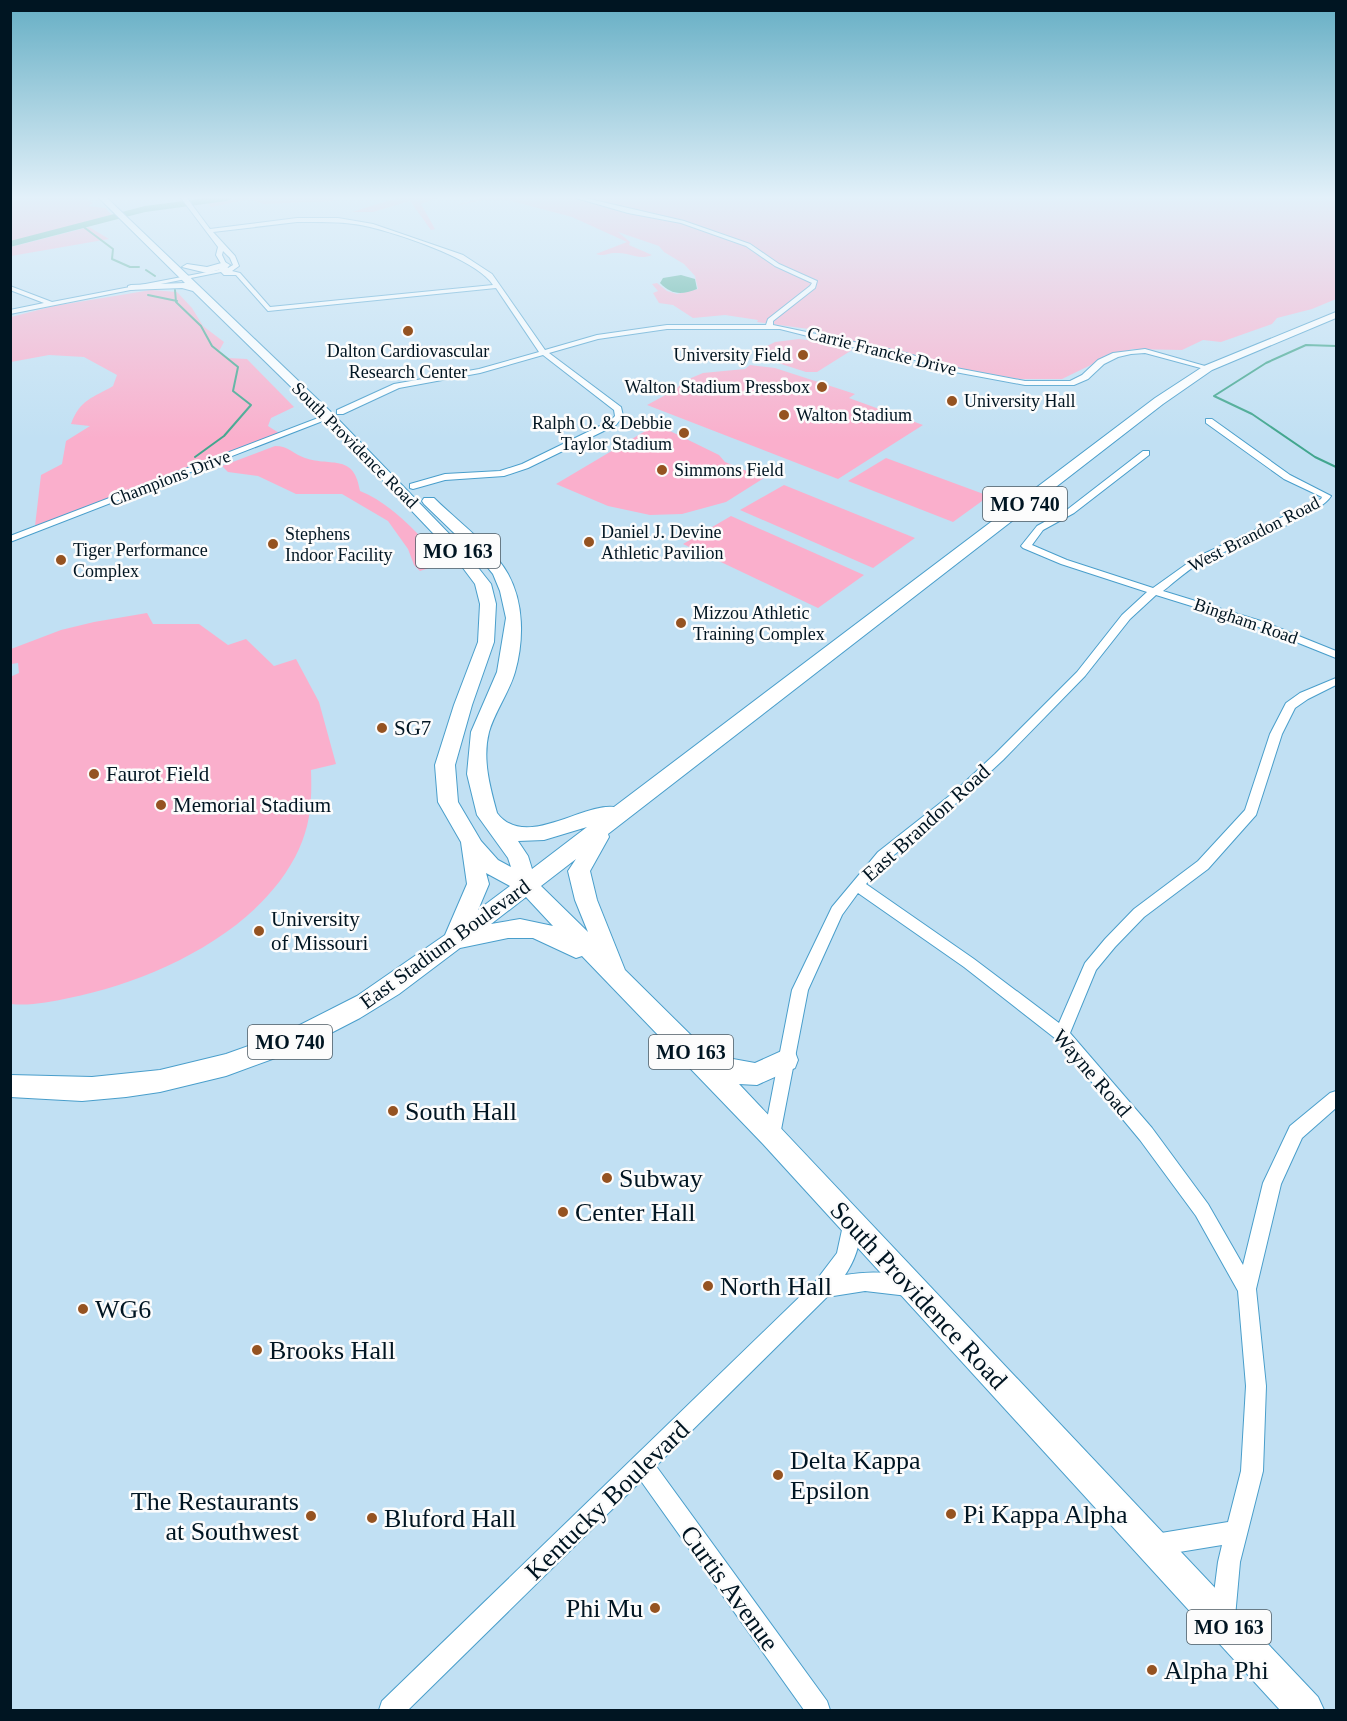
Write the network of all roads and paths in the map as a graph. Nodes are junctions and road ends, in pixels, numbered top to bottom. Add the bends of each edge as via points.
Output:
1 (158, 278) edge
2 (191, 278) edge
3 (193, 278) joint
4 (213, 278) edge
5 (242, 278) edge
6 (492, 278) edge
7 (807, 278) edge
8 (213, 285) dead end
9 (498, 286) junction
10 (10, 288) edge
11 (131, 288) junction
12 (49, 303) junction
13 (10, 312) edge
14 (1336, 315) edge
15 (769, 326) junction
16 (543, 352) junction
17 (1208, 368) junction
18 (334, 415) junction
19 (1209, 421) dead end
20 (1146, 453) dead end
21 (413, 486) junction
22 (10, 539) edge
23 (1154, 592) junction
24 (486, 642) junction
25 (1336, 655) edge
26 (1336, 681) edge
27 (492, 706) junction
28 (629, 807) junction
29 (493, 823) junction
30 (467, 835) junction
31 (527, 885) junction
32 (857, 885) junction
33 (453, 941) junction
34 (616, 976) junction
35 (1062, 1034) junction
36 (786, 1060) junction
37 (703, 1065) junction
38 (10, 1086) edge
39 (1336, 1098) edge
40 (772, 1136) junction
41 (851, 1222) junction
42 (912, 1288) junction
43 (822, 1289) junction
44 (1246, 1289) junction
45 (643, 1466) junction
46 (1236, 1532) junction
47 (1151, 1546) junction
48 (1223, 1621) junction
49 (391, 1710) edge
50 (818, 1710) edge
51 (1305, 1710) edge

1 - 11 main road
2 - 11 street
3 - 11 main road via 182,285
3 - 18 main road, South Providence Road / MO 163
4 - 8 main road
5 - 9 street via 268,309
6 - 9 street
7 - 15 street via 815,282 813,287 770,320
9 - 16 street
10 - 12 street
11 - 12 street
12 - 13 street
14 - 17 main road, MO 740
15 - 16 street, Carrie Francke Drive via 641,329
15 - 17 street, Carrie Francke Drive via 1025,383 1071,382 1116,355 1138,352
16 - 18 street, Carrie Francke Drive via 480,371 397,386
16 - 21 street via 618,409 619,416 613,423 501,474 445,477
17 - 28 main road, East Stadium Boulevard / MO 740 via 1159,401
18 - 21 main road, South Providence Road / MO 163
18 - 22 street, Champions Drive
18 - 24 main road, South Providence Road / MO 163 via 483,584 488,604
19 - 23 street, West Brandon Road via 1287,477 1327,496 1298,515 1198,560
20 - 23 street, Bingham Road via 1071,511 1040,528 1026,546
21 - 27 main road, South Providence Road / MO 163 via 484,555 500,573 508,591 514,618 506,672
23 - 25 street, Bingham Road via 1205,605
23 - 32 street, East Brandon Road via 1126,617 1081,674 999,758 883,856
24 - 27 main road via 491,663 485,694
24 - 30 main road, South Providence Road / MO 163 via 446,765 448,802
26 - 35 street via 1290,706 1276,734 1251,812 1203,865 1139,913 1110,943 1090,967
27 - 29 main road, South Providence Road / MO 163 via 480,732 477,774 487,815
28 - 29 main road via 544,833 514,834
28 - 31 main road, East Stadium Boulevard / MO 740
28 - 34 main road via 595,841 579,871 586,900
29 - 31 main road, South Providence Road / MO 163 via 518,856
30 - 31 main road, South Providence Road / MO 163 via 491,866
30 - 33 main road via 478,884
31 - 33 main road, East Stadium Boulevard / MO 740
31 - 34 main road, South Providence Road / MO 163
32 - 35 street, Wayne Road
32 - 36 street, East Brandon Road via 837,911 811,961 800,990
33 - 34 main road via 518,927 535,928 555,934
33 - 38 main road, East Stadium Boulevard / MO 740 via 354,1010 245,1059 126,1085 91,1089
34 - 37 main road, South Providence Road / MO 163
35 - 44 street, Wayne Road via 1146,1134 1202,1210
36 - 37 main road via 757,1074
36 - 40 street, East Brandon Road
37 - 40 main road, South Providence Road / MO 163
39 - 44 street via 1296,1132 1272,1183
40 - 41 main road, South Providence Road / MO 163
41 - 42 main road, South Providence Road / MO 163
41 - 43 street, Kentucky Boulevard via 844,1263
42 - 43 street via 856,1281
42 - 47 main road, South Providence Road / MO 163
43 - 45 street, Kentucky Boulevard
44 - 46 street via 1257,1386 1252,1471
45 - 49 street, Kentucky Boulevard
45 - 50 street, Curtis Avenue
46 - 47 street
46 - 48 street via 1228,1562
47 - 48 main road, South Providence Road / MO 163
48 - 51 main road, South Providence Road / MO 163

